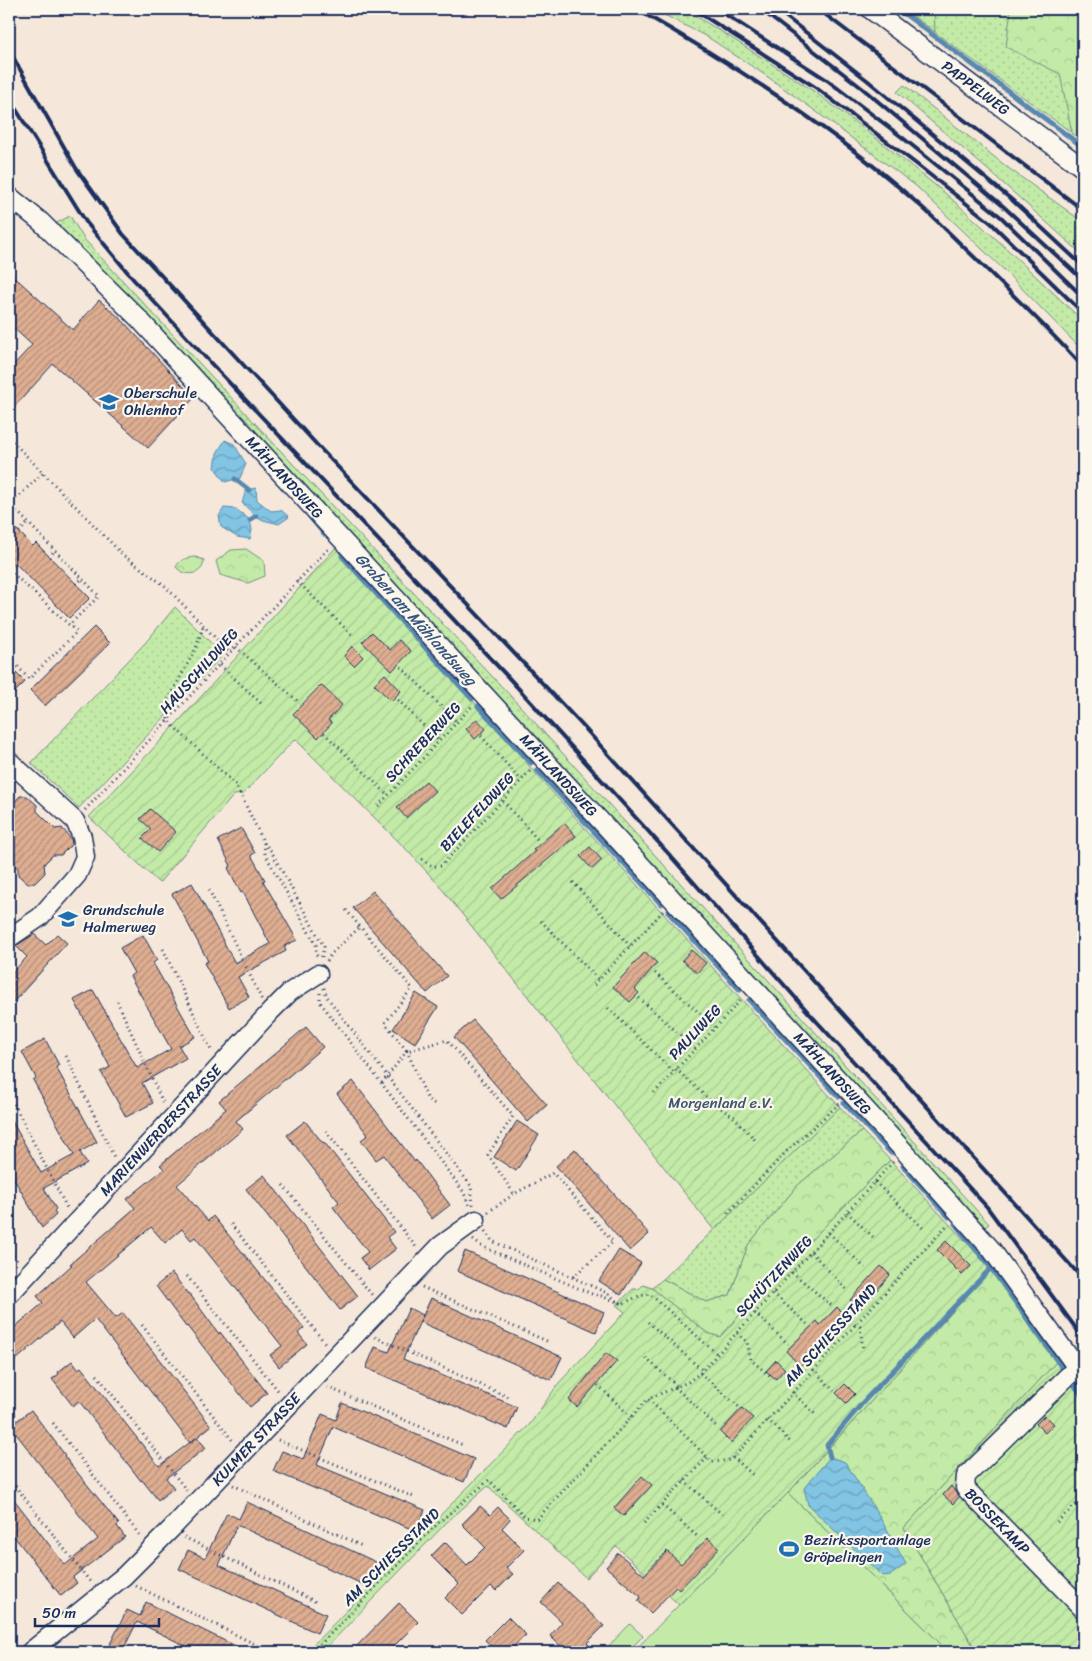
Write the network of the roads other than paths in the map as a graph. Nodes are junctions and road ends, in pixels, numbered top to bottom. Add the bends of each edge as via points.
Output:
1 (870, 9) edge
2 (1083, 168) edge
3 (9, 196) edge
4 (9, 761) edge
5 (9, 938) edge
6 (318, 974) road end
7 (482, 1216) road end
8 (9, 1295) edge
9 (1080, 1372) edge
10 (1083, 1609) edge
11 (31, 1652) edge

1 - 2 street, PAPPELWEG
3 - 9 street, MÄHLANDSWEG via 41,222 138,319 904,1151 991,1249
4 - 5 street via 75,821 82,836 85,856 77,875 40,917
6 - 8 street, MARIENWERDERSTRASSE via 290,992 271,1011
7 - 11 street, KULMER STRASSE via 427,1259 124,1576
9 - 10 street, BOSSEKAMP via 966,1476 965,1488

